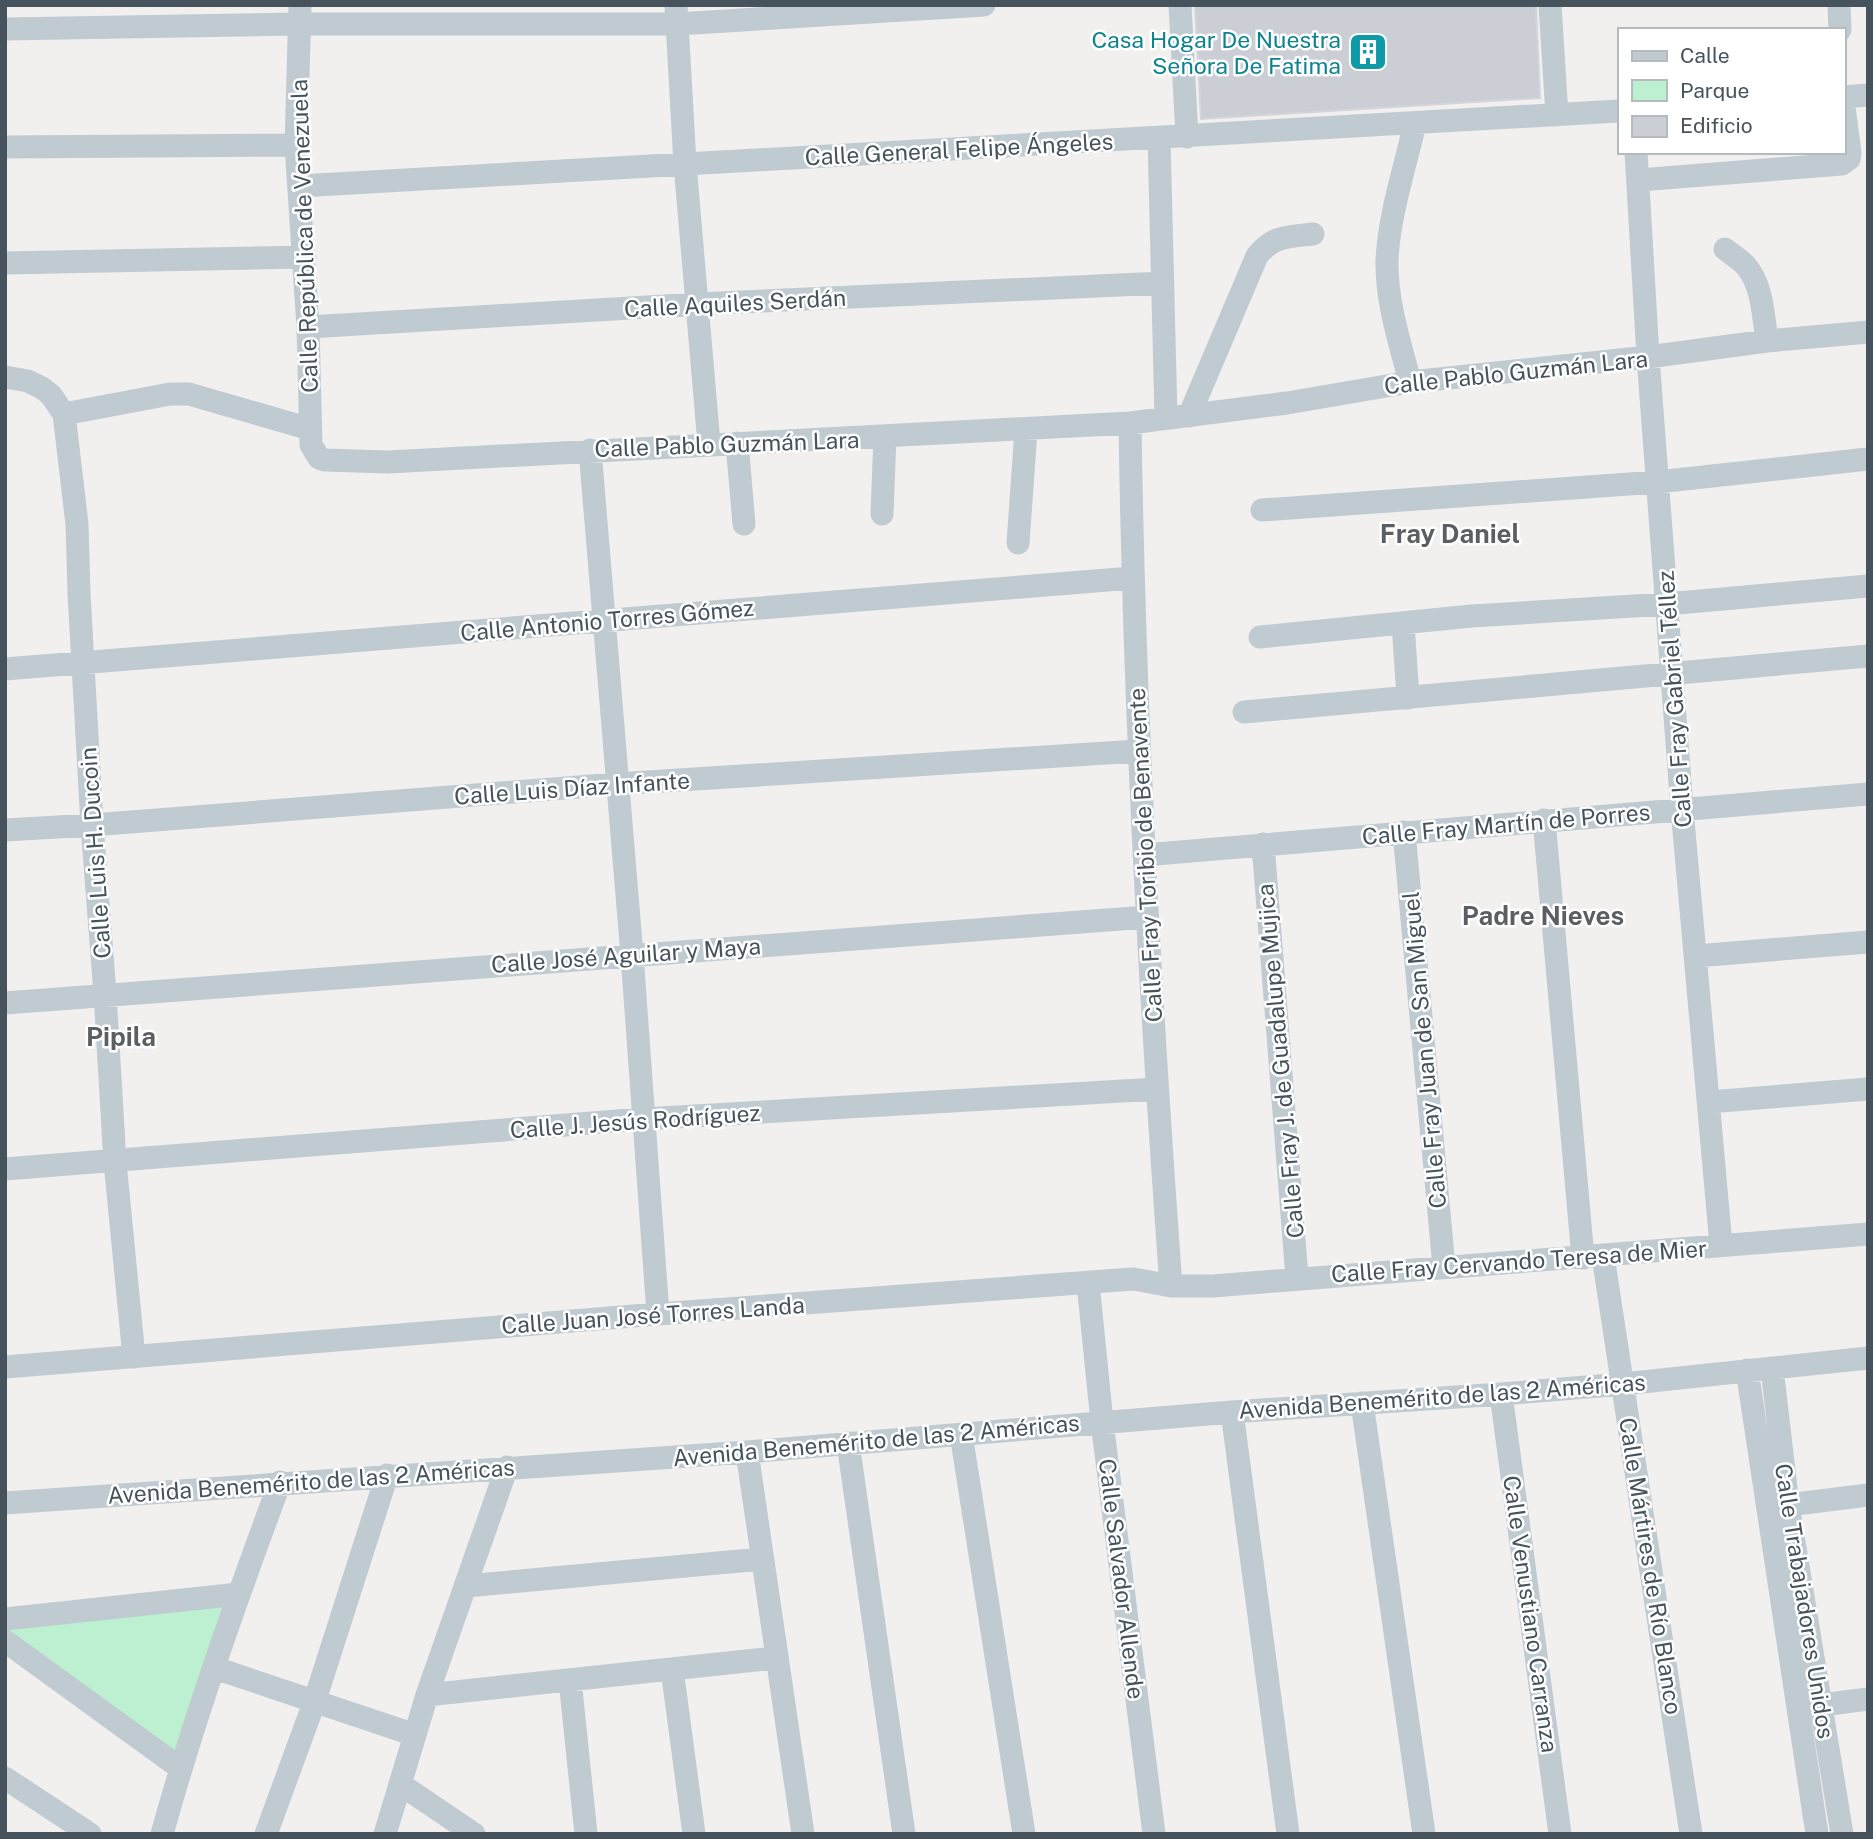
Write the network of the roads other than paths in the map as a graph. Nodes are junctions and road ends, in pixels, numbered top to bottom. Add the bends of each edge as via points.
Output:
1 (984, 5) edge
2 (1180, 5) edge
3 (1550, 5) edge
4 (1839, 5) edge
5 (299, 15) edge
6 (676, 15) edge
7 (1840, 28) edge
8 (5, 29) edge
9 (1868, 95) edge
10 (1845, 98) edge
11 (1618, 111) edge
12 (1845, 114) edge
13 (1557, 115) junction
14 (1415, 123) junction
15 (1186, 136) junction
16 (1159, 138) junction
17 (296, 145) junction
18 (5, 147) edge
19 (1636, 154) edge
20 (685, 164) junction
21 (1639, 180) junction
22 (299, 186) junction
23 (1313, 234) dead end
24 (1725, 249) dead end
25 (304, 257) junction
26 (5, 263) edge
27 (1163, 284) junction
28 (698, 304) junction
29 (308, 327) junction
30 (1868, 332) edge
31 (1767, 341) junction
32 (1648, 357) junction
33 (9, 377) edge
34 (1409, 382) junction
35 (64, 414) junction
36 (1177, 416) junction
37 (1130, 423) junction
38 (310, 429) junction
39 (1026, 430) junction
40 (885, 438) junction
41 (737, 443) junction
42 (709, 444) junction
43 (590, 450) junction
44 (1868, 459) edge
45 (325, 460) joint
46 (1657, 482) junction
47 (1262, 510) dead end
48 (881, 514) dead end
49 (744, 524) dead end
50 (1018, 543) dead end
51 (1132, 578) junction
52 (1868, 586) edge
53 (1667, 604) junction
54 (603, 620) junction
55 (1403, 623) junction
56 (1260, 638) dead end
57 (1868, 656) edge
58 (83, 663) junction
59 (5, 669) edge
60 (1672, 676) junction
61 (1408, 698) junction
62 (1244, 712) dead end
63 (1139, 751) junction
64 (616, 784) junction
65 (1868, 793) edge
66 (1682, 809) junction
67 (1544, 821) junction
68 (92, 825) junction
69 (5, 830) edge
70 (1404, 832) junction
71 (1263, 844) junction
72 (1144, 855) junction
73 (1147, 917) junction
74 (1868, 942) edge
75 (632, 954) junction
76 (1696, 956) junction
77 (105, 994) junction
78 (5, 1003) edge
79 (1157, 1089) junction
80 (1868, 1089) edge
81 (1709, 1102) junction
82 (643, 1119) junction
83 (115, 1162) junction
84 (5, 1169) edge
85 (1868, 1234) edge
86 (1721, 1245) junction
87 (1593, 1257) junction
88 (1444, 1267) junction
89 (1297, 1278) junction
90 (1088, 1283) junction
91 (1171, 1286) junction
92 (658, 1314) junction
93 (134, 1357) junction
94 (1868, 1358) edge
95 (5, 1367) edge
96 (1772, 1368) junction
97 (1747, 1370) junction
98 (1623, 1384) junction
99 (1501, 1394) junction
100 (1362, 1403) junction
101 (1232, 1412) junction
102 (1102, 1422) junction
103 (961, 1434) junction
104 (848, 1443) junction
105 (747, 1452) junction
106 (507, 1467) junction
107 (387, 1475) junction
108 (280, 1482) junction
109 (1868, 1494) edge
110 (5, 1503) edge
111 (1788, 1505) junction
112 (762, 1559) junction
113 (466, 1586) junction
114 (239, 1594) junction
115 (5, 1619) edge
116 (5, 1641) edge
117 (775, 1658) junction
118 (215, 1668) junction
119 (672, 1669) junction
120 (570, 1680) junction
121 (427, 1695) junction
122 (1868, 1699) edge
123 (314, 1703) junction
124 (1821, 1705) junction
125 (415, 1735) junction
126 (180, 1769) junction
127 (5, 1778) edge
128 (400, 1784) junction
129 (90, 1834) edge
130 (162, 1834) edge
131 (266, 1834) edge
132 (385, 1834) edge
133 (474, 1834) edge
134 (586, 1834) edge
135 (694, 1834) edge
136 (803, 1834) edge
137 (904, 1834) edge
138 (1024, 1834) edge
139 (1154, 1834) edge
140 (1288, 1834) edge
141 (1424, 1834) edge
142 (1560, 1834) edge
143 (1691, 1834) edge
144 (1817, 1834) edge
145 (1842, 1834) edge

1 - 6 street
2 - 15 street
3 - 13 street
4 - 7 street
5 - 6 street
5 - 8 street
5 - 17 street, Calle República de Venezuela
6 - 20 street
9 - 10 street
11 - 13 street, Calle General Felipe Ángeles
12 - 21 street via 1850,153 1842,164
13 - 14 street, Calle General Felipe Ángeles
14 - 15 street, Calle General Felipe Ángeles
14 - 34 street via 1387,260 1390,297
15 - 16 street, Calle General Felipe Ángeles
16 - 20 street, Calle General Felipe Ángeles
16 - 27 street
17 - 18 street
17 - 22 street, Calle República de Venezuela
19 - 21 street, Calle Fray Gabriel Téllez
20 - 22 street, Calle General Felipe Ángeles
20 - 28 street
21 - 32 street, Calle Fray Gabriel Téllez
22 - 25 street, Calle República de Venezuela
23 - 36 street via 1275,240 1257,256
24 - 31 street via 1747,267 1756,283
25 - 26 street
25 - 29 street, Calle República de Venezuela
27 - 28 street, Calle Aquiles Serdán
27 - 36 street
28 - 29 street, Calle Aquiles Serdán
28 - 42 street
29 - 38 street, Calle República de Venezuela
30 - 31 street, Calle Pablo Guzmán Lara
31 - 32 street, Calle Pablo Guzmán Lara
32 - 34 street, Calle Pablo Guzmán Lara
32 - 46 street, Calle Fray Gabriel Téllez
33 - 35 street via 42,388
34 - 36 street, Calle Pablo Guzmán Lara
35 - 38 street via 189,394
35 - 58 street, Calle Luis H. Ducoin via 77,524
36 - 37 street, Calle Pablo Guzmán Lara
37 - 39 street, Calle Pablo Guzmán Lara
37 - 51 street, Calle Fray Toribio de Benavente
38 - 45 street, Calle República de Venezuela via 311,446
39 - 40 street, Calle Pablo Guzmán Lara
39 - 50 street
40 - 41 street, Calle Pablo Guzmán Lara
40 - 48 street
41 - 42 street, Calle Pablo Guzmán Lara
41 - 49 street
42 - 43 street, Calle Pablo Guzmán Lara
43 - 45 street, Calle Pablo Guzmán Lara via 388,462
43 - 54 street
44 - 46 street
46 - 47 street
46 - 53 street, Calle Fray Gabriel Téllez
51 - 54 street, Calle Antonio Torres Gómez
51 - 63 street, Calle Fray Toribio de Benavente
52 - 53 street
53 - 55 street
53 - 60 street, Calle Fray Gabriel Téllez
54 - 58 street, Calle Antonio Torres Gómez
54 - 64 street
55 - 56 street
55 - 61 street
57 - 60 street
58 - 59 street, Calle Antonio Torres Gómez
58 - 68 street, Calle Luis H. Ducoin
60 - 61 street
60 - 66 street, Calle Fray Gabriel Téllez
61 - 62 street
63 - 64 street, Calle Luis Díaz Infante
63 - 72 street, Calle Fray Toribio de Benavente
64 - 68 street, Calle Luis Díaz Infante
64 - 75 street
65 - 66 street, Calle Fray Martín de Porres
66 - 67 street, Calle Fray Martín de Porres
66 - 76 street, Calle Fray Gabriel Téllez
67 - 70 street, Calle Fray Martín de Porres
67 - 87 street, Calle Mártires de Río Blanco
68 - 69 street, Calle Luis Díaz Infante
68 - 77 street, Calle Luis H. Ducoin
70 - 71 street, Calle Fray Martín de Porres
70 - 88 street, Calle Fray Juan de San Miguel
71 - 72 street, Calle Fray Martín de Porres
71 - 89 street, Calle Fray J. de Guadalupe Mujica
72 - 73 street, Calle Fray Toribio de Benavente
73 - 75 street, Calle José Aguilar y Maya
73 - 79 street, Calle Fray Toribio de Benavente
74 - 76 street
75 - 77 street, Calle José Aguilar y Maya
75 - 82 street
76 - 81 street, Calle Fray Gabriel Téllez
77 - 78 street, Calle José Aguilar y Maya
77 - 83 street, Calle Luis H. Ducoin
79 - 82 street, Calle J. Jesús Rodríguez
79 - 91 street, Calle Fray Toribio de Benavente
80 - 81 street
81 - 86 street, Calle Fray Gabriel Téllez
82 - 83 street, Calle J. Jesús Rodríguez
82 - 92 street
83 - 84 street, Calle J. Jesús Rodríguez
83 - 93 street, Calle Luis H. Ducoin
85 - 86 street, Calle Fray Cervando Teresa de Mier
86 - 87 street, Calle Fray Cervando Teresa de Mier
87 - 88 street, Calle Fray Cervando Teresa de Mier
87 - 98 street, Calle Mártires de Río Blanco
88 - 89 street, Calle Fray Cervando Teresa de Mier
89 - 91 street, Calle Fray Cervando Teresa de Mier
90 - 91 street, Calle Juan José Torres Landa via 1134,1279
90 - 92 street, Calle Juan José Torres Landa
90 - 102 street, Calle Salvador Allende
92 - 93 street, Calle Juan José Torres Landa
93 - 95 street, Calle Juan José Torres Landa
94 - 96 street, Avenida Benemérito de las 2 Américas
96 - 97 street, Avenida Benemérito de las 2 Américas
96 - 111 street, Calle Trabajadores Unidos
97 - 98 street, Avenida Benemérito de las 2 Américas
97 - 144 street, Calle Trabajadores Unidos
98 - 99 street, Avenida Benemérito de las 2 Américas
98 - 143 street, Calle Mártires de Río Blanco
99 - 100 street, Avenida Benemérito de las 2 Américas
99 - 142 street, Calle Venustiano Carranza
100 - 101 street, Avenida Benemérito de las 2 Américas
100 - 141 street
101 - 102 street, Avenida Benemérito de las 2 Américas
101 - 140 street
102 - 103 street, Avenida Benemérito de las 2 Américas
102 - 139 street, Calle Salvador Allende
103 - 104 street, Avenida Benemérito de las 2 Américas
103 - 138 street
104 - 105 street, Avenida Benemérito de las 2 Américas
104 - 137 street
105 - 106 street, Avenida Benemérito de las 2 Américas
105 - 112 street
106 - 107 street, Avenida Benemérito de las 2 Américas
106 - 113 street
107 - 108 street, Avenida Benemérito de las 2 Américas
107 - 123 street
108 - 110 street, Avenida Benemérito de las 2 Américas
108 - 114 street
109 - 111 street
111 - 124 street, Calle Trabajadores Unidos
112 - 113 street
112 - 117 street
113 - 121 street
114 - 115 street
114 - 118 street
116 - 126 street
117 - 119 street
117 - 136 street
118 - 123 street
118 - 126 street
119 - 120 street
119 - 135 street
120 - 121 street
120 - 134 street
121 - 125 street
122 - 124 street
123 - 125 street
123 - 131 street
124 - 145 street, Calle Trabajadores Unidos
125 - 128 street
126 - 130 street
127 - 129 street
128 - 132 street
128 - 133 street

